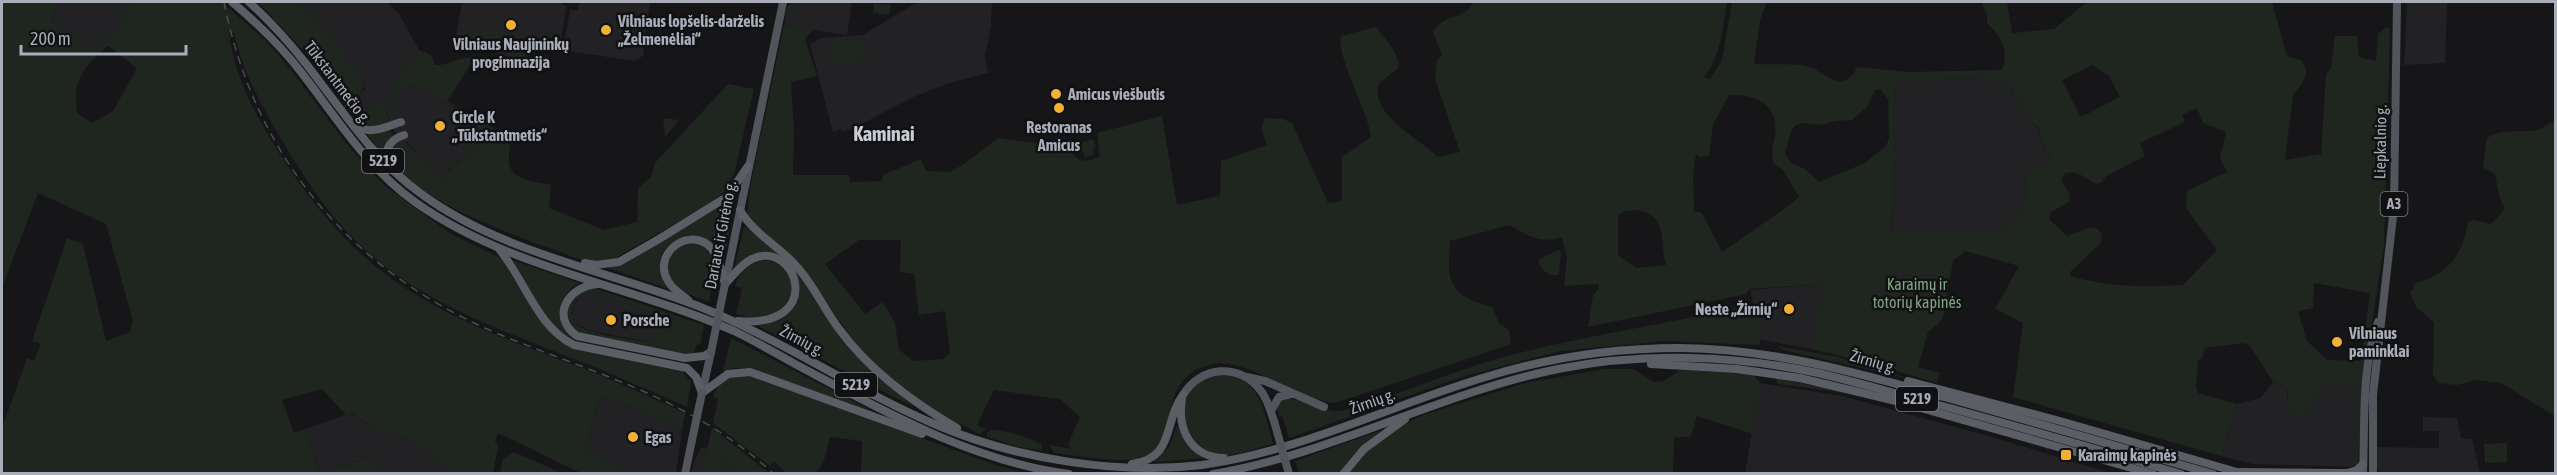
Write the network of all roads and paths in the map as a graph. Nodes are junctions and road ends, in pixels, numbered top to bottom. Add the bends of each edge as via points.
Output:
1 (232, 2) edge
2 (249, 2) edge
3 (783, 2) edge
4 (2397, 2) edge
5 (338, 107) junction
6 (400, 122) dead end
7 (404, 135) dead end
8 (748, 166) junction
9 (414, 189) junction
10 (740, 210) junction
11 (498, 247) junction
12 (564, 260) junction
13 (604, 284) junction
14 (725, 284) junction
15 (693, 304) junction
16 (2380, 318) junction
17 (734, 321) junction
18 (711, 352) junction
19 (1615, 361) junction
20 (1857, 372) junction
21 (1247, 377) junction
22 (702, 393) junction
23 (1293, 394) junction
24 (1183, 395) junction
25 (1324, 407) dead end
26 (1420, 409) junction
27 (1271, 411) junction
28 (981, 442) junction
29 (954, 443) junction
30 (1240, 458) junction
31 (1115, 466) junction
32 (2363, 469) edge
33 (1054, 472) edge
34 (2241, 473) edge
35 (685, 474) edge
36 (1069, 474) edge
37 (1213, 474) edge
38 (1289, 474) edge
39 (1343, 474) edge
40 (2153, 474) edge
41 (2181, 474) edge
42 (2213, 474) edge
43 (2373, 474) edge

1 - 11 highway, Tūkstantmečio g. / 5219 via 277,44 351,140 391,183 438,217
2 - 5 highway, Tūkstantmečio g. / 5219 via 285,37
3 - 8 main road, Dariaus ir Girėno g.
4 - 16 main road, Liepkalnio g. / A3 via 2393,215
5 - 6 highway via 366,130
5 - 9 highway, Tūkstantmečio g. / 5219 via 380,159
7 - 9 highway via 390,143 387,156
8 - 10 main road, Dariaus ir Girėno g.
8 - 12 highway via 731,192 716,205 628,258 596,265
9 - 12 highway, Tūkstantmečio g. / 5219 via 468,224
10 - 14 main road, Dariaus ir Girėno g.
10 - 28 highway via 752,227 796,266 867,362 931,413
11 - 13 highway, Žirnių g. / 5219
11 - 22 highway via 513,265 544,321 559,336 583,347 687,368 696,377
12 - 15 highway, Žirnių g. / 5219
13 - 18 highway via 583,286 568,298 565,320 577,336 685,358
13 - 29 highway, Žirnių g. / 5219 via 736,332
14 - 15 highway via 717,258 708,245 691,239 677,243 667,254 665,274
14 - 17 highway via 745,263 762,256 787,265 795,282 793,301 779,316 763,322
14 - 18 main road, Dariaus ir Girėno g., bridge
15 - 17 highway, Žirnių g. / 5219
16 - 32 main road, Liepkalnio g. / A3 via 2367,379
16 - 43 main road, Liepkalnio g. / A3 via 2373,407
17 - 28 highway, Žirnių g. / 5219 via 896,405
18 - 22 main road, Dariaus ir Girėno g.
19 - 26 highway, Žirnių g. / 5219 via 1530,375
19 - 40 highway, 5219 via 1737,369 1800,378
19 - 41 highway, Žirnių g. / 5219 via 1712,359 1817,373
20 - 30 highway, Žirnių g. / 5219 via 1799,359 1728,350 1647,349 1582,355 1491,375 1303,441
20 - 34 highway, 5219 via 1939,389
20 - 42 highway, Žirnių g. / 5219
21 - 23 main road
21 - 24 main road via 1227,371 1211,372 1194,380
21 - 27 main road via 1261,391
22 - 29 highway via 728,374 750,372
22 - 35 main road, Dariaus ir Girėno g., bridge
23 - 25 main road
23 - 27 main road via 1279,397
24 - 30 highway via 1181,426 1193,446 1206,455
24 - 31 highway via 1173,410 1168,438 1158,452 1142,462
26 - 37 highway, Žirnių g. / 5219 via 1298,453
26 - 39 highway via 1376,439
27 - 38 main road, bridge
28 - 31 highway, Žirnių g. / 5219 via 1034,456
29 - 33 highway, Žirnių g. / 5219
30 - 31 highway, Žirnių g. / 5219 via 1179,467
32 - 34 highway via 2347,473
33 - 36 highway, Žirnių g. / 5219

